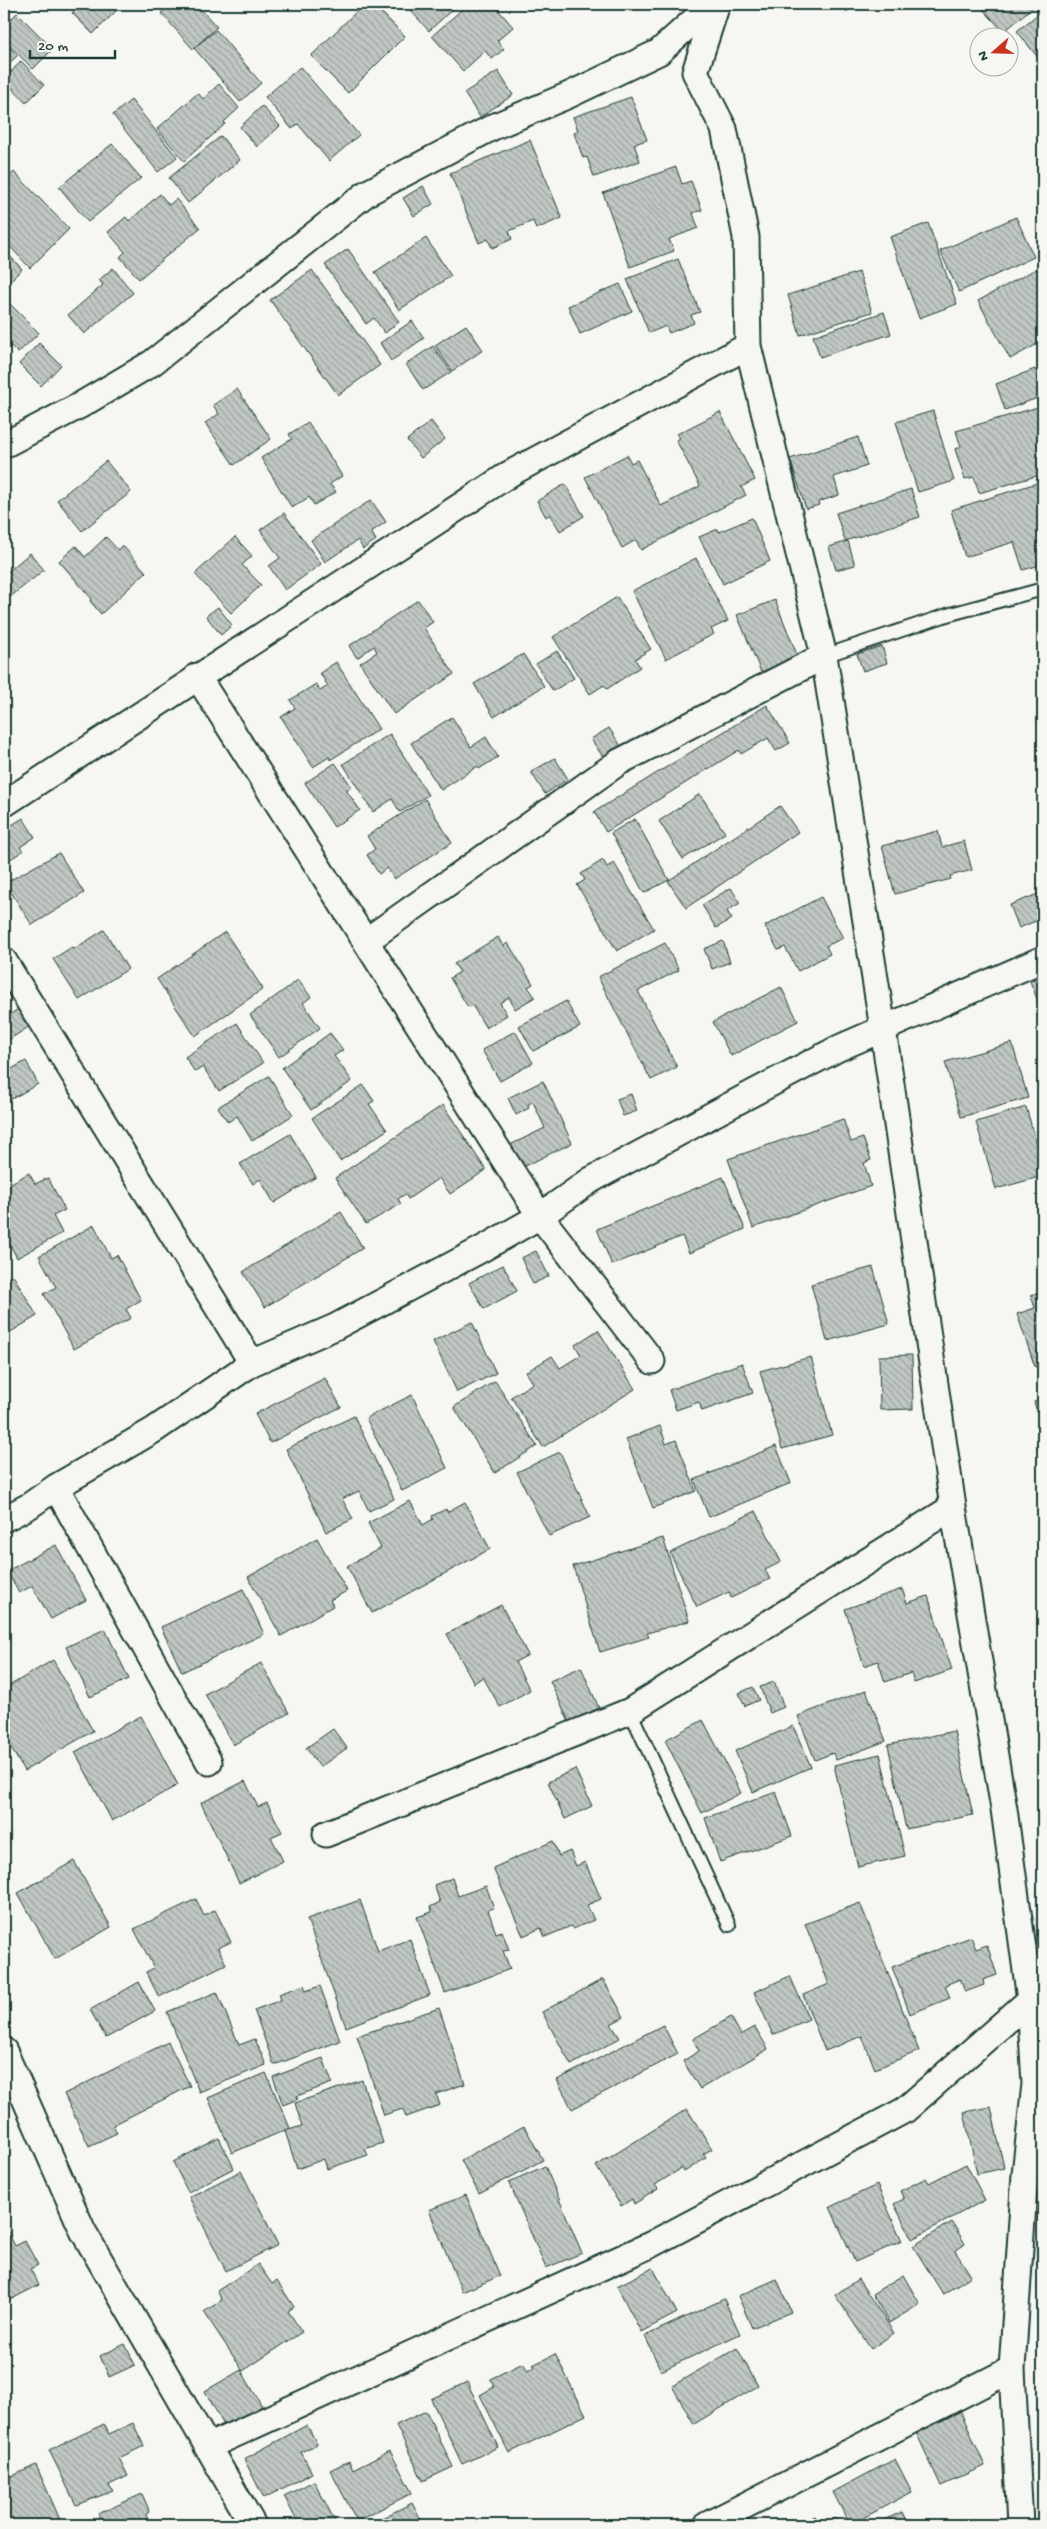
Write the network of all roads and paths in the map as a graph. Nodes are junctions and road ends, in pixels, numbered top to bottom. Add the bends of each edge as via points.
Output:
1 (712, 4) edge
2 (718, 4) edge
3 (748, 346) junction
4 (4, 445) edge
5 (1043, 589) edge
6 (824, 656) junction
7 (196, 676) junction
8 (4, 804) edge
9 (366, 942) junction
10 (1043, 959) edge
11 (4, 961) edge
12 (884, 1029) junction
13 (540, 1216) junction
14 (652, 1360) dead end
15 (252, 1364) junction
16 (56, 1487) junction
17 (953, 1507) junction
18 (4, 1518) edge
19 (630, 1712) junction
20 (209, 1762) dead end
21 (326, 1834) dead end
22 (729, 1926) dead end
23 (1030, 2000) junction
24 (4, 2051) edge
25 (1012, 2370) junction
26 (207, 2447) junction
27 (252, 2525) edge
28 (708, 2525) edge
29 (1020, 2525) edge

1 - 4 street via 659,52 569,96 492,127 367,193 152,363
2 - 3 street via 695,72 724,129 746,237
3 - 6 street
3 - 7 street via 511,473
5 - 6 lane via 947,615
6 - 9 street via 619,762
6 - 12 street
7 - 8 street
7 - 9 street
9 - 13 street
10 - 12 street
11 - 15 street
12 - 13 street via 830,1053 591,1180
12 - 17 street
13 - 14 street
13 - 15 street via 335,1327
15 - 16 street via 154,1430
16 - 18 street
16 - 20 street
17 - 19 street
17 - 23 street via 1004,1809
19 - 21 street
19 - 22 lane
23 - 25 street via 1034,2084
23 - 26 street via 905,2110 650,2245
24 - 26 street via 83,2231
25 - 28 street
25 - 29 street
26 - 27 street

